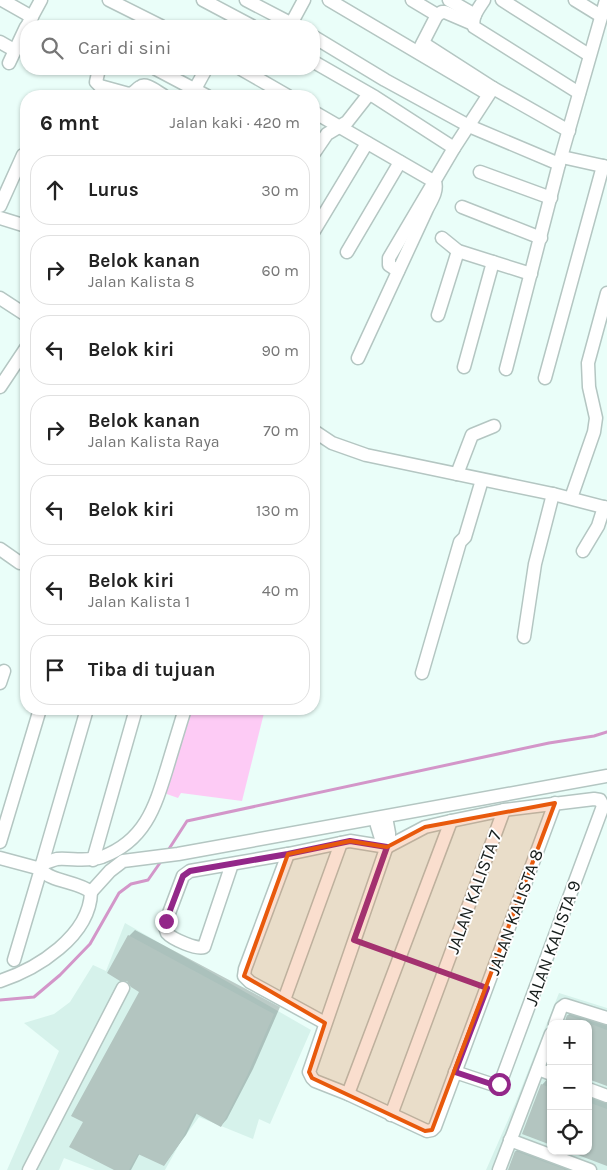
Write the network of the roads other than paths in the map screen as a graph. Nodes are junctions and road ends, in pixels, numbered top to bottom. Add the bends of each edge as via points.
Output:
1 (2, 0) edge
2 (41, 0) edge
3 (109, 0) edge
4 (203, 0) edge
5 (246, 0) edge
6 (304, 0) edge
7 (330, 0) edge
8 (412, 0) edge
9 (449, 0) edge
10 (484, 0) edge
11 (502, 0) edge
12 (575, 0) edge
13 (606, 0) edge
14 (437, 15) junction
15 (601, 16) junction
16 (474, 19) junction
17 (24, 20) edge
18 (30, 20) edge
19 (149, 20) edge
20 (231, 20) edge
21 (284, 20) edge
22 (295, 20) edge
23 (20, 39) edge
24 (320, 41) edge
25 (0, 42) edge
26 (420, 47) junction
27 (14, 50) junction
28 (589, 55) junction
29 (9, 63) dead end
30 (320, 65) edge
31 (98, 75) edge
32 (167, 75) edge
33 (203, 75) edge
34 (251, 75) edge
35 (172, 78) junction
36 (195, 89) joint
37 (116, 90) edge
38 (136, 90) edge
39 (154, 90) edge
40 (166, 90) edge
41 (278, 90) edge
42 (491, 91) junction
43 (579, 93) junction
44 (370, 94) junction
45 (320, 115) edge
46 (469, 126) junction
47 (340, 127) junction
48 (569, 131) junction
49 (367, 142) junction
50 (320, 144) edge
51 (454, 148) junction
52 (561, 160) junction
53 (400, 162) junction
54 (20, 164) edge
55 (605, 167) edge
56 (480, 172) dead end
57 (435, 182) junction
58 (551, 198) junction
59 (0, 206) edge
60 (462, 207) dead end
61 (0, 218) edge
62 (320, 221) edge
63 (20, 224) edge
64 (442, 238) dead end
65 (541, 238) junction
66 (458, 251) junction
67 (347, 252) dead end
68 (493, 262) junction
69 (531, 274) junction
70 (607, 293) edge
71 (0, 298) edge
72 (20, 311) edge
73 (438, 315) dead end
74 (20, 357) edge
75 (358, 358) dead end
76 (464, 366) dead end
77 (506, 369) dead end
78 (545, 378) dead end
79 (0, 387) edge
80 (494, 426) dead end
81 (320, 435) edge
82 (457, 474) junction
83 (482, 480) junction
84 (553, 494) junction
85 (571, 498) junction
86 (606, 508) edge
87 (0, 549) edge
88 (583, 550) dead end
89 (20, 563) dead end
90 (524, 637) dead end
91 (422, 673) dead end
92 (38, 715) edge
93 (85, 715) edge
94 (134, 715) edge
95 (182, 715) edge
96 (607, 776) edge
97 (555, 803) junction
98 (504, 810) junction
99 (380, 818) junction
100 (450, 821) junction
101 (0, 842) edge
102 (341, 843) junction
103 (387, 847) junction
104 (288, 854) junction
105 (0, 858) edge
106 (93, 860) junction
107 (232, 864) junction
108 (41, 866) junction
109 (90, 892) junction
110 (14, 960) dead end
111 (0, 980) edge
112 (123, 988) dead end
113 (284, 1000) junction
114 (607, 1018) edge
115 (556, 1020) edge
116 (325, 1023) junction
117 (547, 1045) edge
118 (538, 1069) junction
119 (455, 1072) junction
120 (547, 1072) edge
121 (592, 1090) edge
122 (348, 1094) junction
123 (607, 1096) edge
124 (391, 1115) junction
125 (510, 1140) junction
126 (29, 1170) edge
127 (499, 1170) edge
128 (590, 1170) edge

1 - 17 street
2 - 18 street
3 - 19 street
4 - 20 street
5 - 21 street
6 - 22 street
7 - 26 street
8 - 14 street
9 - 16 street
10 - 16 street
11 - 28 street
12 - 15 street
13 - 15 street
14 - 16 street via 445,12
14 - 26 street
15 - 28 street
16 - 43 street via 477,29
23 - 27 street
24 - 46 street
25 - 27 street
26 - 42 street
27 - 29 street
28 - 43 street
30 - 44 street
31 - 37 street via 96,82 100,86
32 - 35 street
33 - 36 street
34 - 41 street
35 - 36 street
35 - 40 street
38 - 39 street via 145,85
42 - 46 street
42 - 48 street
43 - 48 street
44 - 47 street via 350,120
44 - 51 street
45 - 47 street
46 - 51 street
46 - 52 street
47 - 49 street
47 - 50 street via 327,134
48 - 52 street
49 - 53 street
49 - 62 street
51 - 57 street
52 - 55 street
52 - 58 street
53 - 57 street
53 - 67 street
54 - 59 street
55 - 78 street
56 - 58 street
57 - 75 street via 388,260 398,271
58 - 65 street
60 - 65 street
61 - 63 street
64 - 66 street
65 - 69 street
66 - 68 street
66 - 73 street
68 - 69 street
68 - 76 street
69 - 77 street
70 - 85 street via 588,363 596,418 594,432
71 - 72 street
74 - 79 street
80 - 82 street via 472,435
81 - 82 street via 351,451
82 - 83 street
83 - 84 street
83 - 91 street via 465,537 460,542
84 - 85 street
84 - 90 street via 535,564
85 - 86 street
86 - 88 street
87 - 89 street
92 - 101 street
93 - 108 street
94 - 106 street
95 - 106 street via 157,799 148,818 127,844
96 - 99 street
97 - 98 street
97 - 119 street, JALAN KALISTA 8
97 - 119 street, JALAN KALISTA 9 via 594,799 600,800 603,806 499,1084
98 - 100 street
98 - 124 street, JALAN KALISTA 7
99 - 103 street via 382,842
99 - 109 street via 123,861
100 - 103 street via 425,827
100 - 122 street
102 - 103 street
102 - 104 street
102 - 113 street
103 - 116 street
104 - 107 street
104 - 113 street via 244,976
105 - 108 street
106 - 108 street via 56,859
107 - 107 street via 185,873 166,921 168,934 197,948 205,946
108 - 109 street via 47,875 77,884
108 - 110 street
109 - 111 street via 82,921 65,944 22,972
112 - 126 street
113 - 116 street
114 - 115 street via 565,1005
116 - 122 street via 310,1075 315,1081
117 - 118 street
118 - 120 street
118 - 125 street
119 - 124 street, JALAN KALISTA 8 via 430,1131
121 - 123 street
122 - 124 street
125 - 127 street
125 - 128 street

